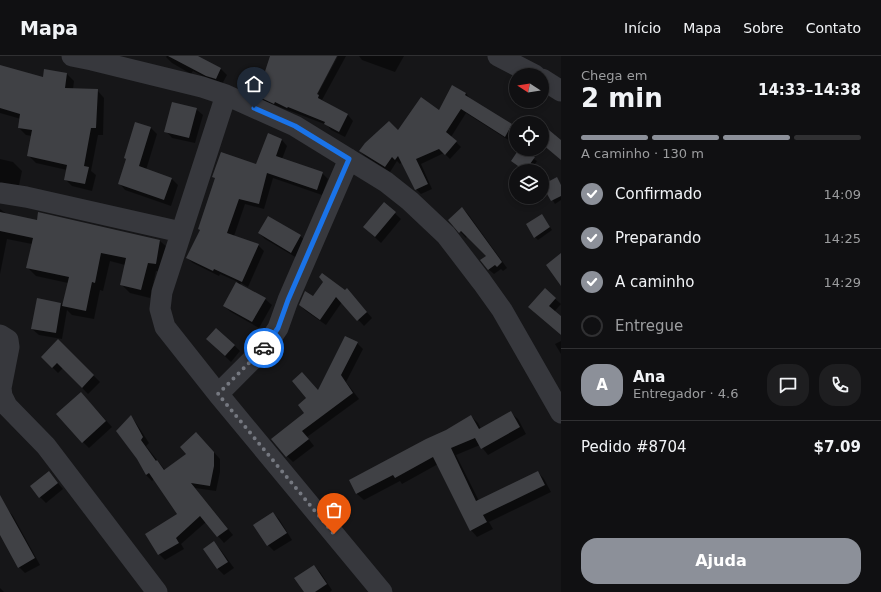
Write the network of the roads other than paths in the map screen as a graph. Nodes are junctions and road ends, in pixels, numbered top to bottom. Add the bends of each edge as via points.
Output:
1 (72, 56) edge
2 (498, 56) edge
3 (521, 68) edge
4 (549, 83) edge
5 (561, 91) edge
6 (226, 95) junction
7 (349, 159) junction
8 (0, 193) edge
9 (181, 232) junction
10 (0, 335) edge
11 (218, 394) junction
12 (561, 413) edge
13 (157, 592) edge
14 (382, 592) edge

1 - 6 street
2 - 3 street
4 - 5 street
6 - 7 street via 295,126
6 - 9 street
7 - 11 street via 278,328 266,346
7 - 12 street via 386,182 446,235 502,310
8 - 9 street
9 - 11 street via 162,292 160,309 166,327
10 - 13 street via 8,340 9,347 1,388 7,406 46,446
11 - 14 street

